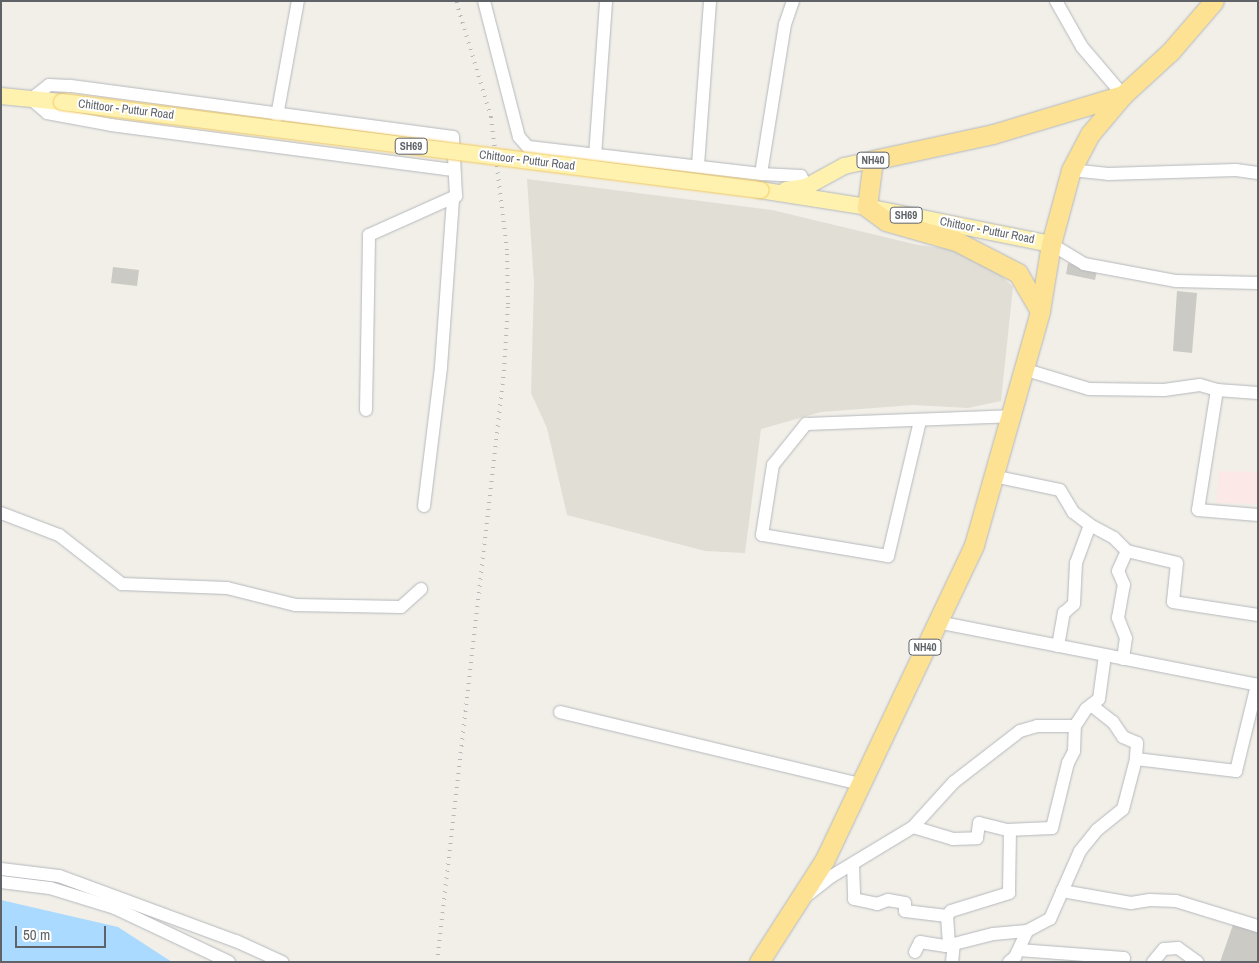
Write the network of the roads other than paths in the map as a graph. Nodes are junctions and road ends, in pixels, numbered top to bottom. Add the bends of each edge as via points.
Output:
1 (298, 1) edge
2 (484, 1) edge
3 (606, 1) edge
4 (710, 1) edge
5 (793, 1) edge
6 (1056, 1) edge
7 (1214, 1) edge
8 (1123, 95) junction
9 (1, 96) edge
10 (31, 99) junction
11 (277, 116) junction
12 (595, 156) junction
13 (873, 160) junction
14 (698, 165) junction
15 (453, 170) junction
16 (1071, 170) junction
17 (1258, 173) edge
18 (761, 174) junction
19 (810, 193) junction
20 (456, 196) junction
21 (868, 207) junction
22 (1051, 244) junction
23 (1258, 282) edge
24 (1040, 311) junction
25 (1023, 369) junction
26 (1217, 390) junction
27 (1258, 393) edge
28 (366, 410) dead end
29 (1010, 416) junction
30 (920, 421) junction
31 (993, 476) junction
32 (424, 506) dead end
33 (1, 513) edge
34 (1258, 514) edge
35 (1090, 526) junction
36 (1127, 551) junction
37 (421, 589) dead end
38 (1258, 615) edge
39 (937, 622) junction
40 (1058, 646) junction
41 (1105, 655) junction
42 (1123, 658) junction
43 (1258, 685) edge
44 (1091, 705) junction
45 (560, 712) dead end
46 (1075, 726) junction
47 (1136, 759) junction
48 (861, 784) junction
49 (912, 827) junction
50 (1010, 830) junction
51 (853, 864) junction
52 (1, 869) edge
53 (1, 882) edge
54 (1062, 891) junction
55 (801, 900) junction
56 (947, 916) junction
57 (1258, 926) edge
58 (1027, 931) junction
59 (952, 944) junction
60 (1019, 950) junction
61 (915, 952) dead end
62 (228, 962) edge
63 (282, 962) edge
64 (759, 962) edge
65 (952, 962) edge
66 (1009, 962) edge
67 (1123, 962) edge
68 (1153, 962) edge
69 (1197, 962) edge

1 - 11 street
2 - 12 street via 519,137 528,147
3 - 12 street
4 - 14 street
5 - 18 street via 785,24
6 - 8 street via 1082,46
7 - 8 highway, NH40 via 1170,52
8 - 13 highway, NH40 via 993,134
8 - 16 highway, NH40 via 1090,134
9 - 10 main road, Chittoor - Puttur Road / SH69
10 - 11 street via 50,85 70,86
10 - 15 street via 47,113 111,125
10 - 19 main road, Chittoor - Puttur Road / SH69, bridge via 766,191
11 - 15 street via 453,137
12 - 14 street
13 - 19 main road via 844,166
13 - 21 highway, NH40
14 - 18 street
15 - 20 street
16 - 17 street via 1108,174 1236,170
16 - 22 highway, NH40
18 - 19 street via 800,176
19 - 21 main road, Chittoor - Puttur Road / SH69
20 - 28 street via 369,235
20 - 32 street via 453,198 441,367
21 - 22 main road, Chittoor - Puttur Road / SH69
21 - 24 highway via 886,221 956,241 1018,273
22 - 23 street via 1084,264 1176,281
22 - 24 highway, NH40
24 - 25 highway, NH40
25 - 26 street via 1089,389 1164,390 1200,385
25 - 29 highway, NH40
26 - 27 street
26 - 34 street via 1198,510
29 - 30 street
29 - 31 highway, NH40
30 - 30 street via 888,556 762,535 773,466 806,424
31 - 35 street via 1060,490 1066,504
31 - 39 highway, NH40 via 974,545
33 - 37 street via 60,536 122,584 227,588 294,604 391,607 401,607
35 - 36 street via 1114,538
35 - 40 street via 1076,563 1074,604 1064,613
36 - 38 street via 1178,564 1173,602
36 - 42 street via 1118,571 1124,584 1118,618 1126,638
39 - 40 street
39 - 48 highway, NH40
40 - 41 street
41 - 42 street
41 - 44 street via 1099,699
42 - 43 street
43 - 47 street via 1236,771
44 - 46 street
44 - 47 street via 1113,722 1123,737 1137,743
45 - 48 street
46 - 49 street via 1038,726 1020,732 954,782
46 - 50 street via 1074,751 1052,828
47 - 54 street via 1123,809 1097,830 1080,851
48 - 55 highway, NH40
49 - 50 street via 953,839 977,838 979,823
49 - 51 street
50 - 56 street via 1009,893 951,911
51 - 55 street
51 - 56 street via 854,899 877,904 888,900 905,903 905,911
52 - 63 street via 59,876 236,941
53 - 62 street via 50,888 114,908
54 - 57 street via 1131,903 1176,901
54 - 58 street via 1050,919
55 - 64 highway, NH40
56 - 59 street
58 - 59 street via 993,934
58 - 60 street
59 - 61 street via 920,942
59 - 65 street
60 - 66 street
60 - 67 street via 1124,958
68 - 69 street via 1164,949 1178,948

